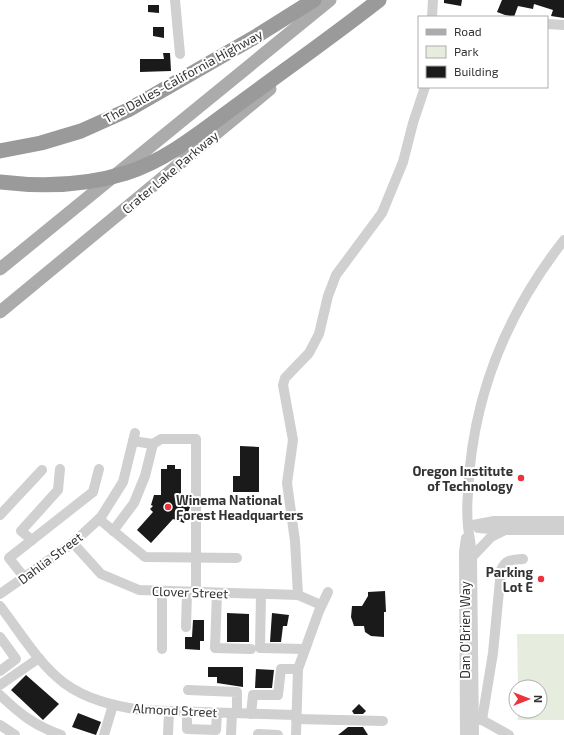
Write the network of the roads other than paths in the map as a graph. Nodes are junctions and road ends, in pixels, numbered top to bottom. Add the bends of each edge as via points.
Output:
1 (174, 0) edge
2 (314, 0) edge
3 (330, 0) edge
4 (378, 0) edge
5 (433, 0) edge
6 (432, 16) edge
7 (548, 24) edge
8 (564, 24) edge
9 (338, 31) junction
10 (180, 54) dead end
11 (425, 88) edge
12 (0, 152) edge
13 (0, 182) edge
14 (564, 240) edge
15 (0, 268) edge
16 (0, 312) edge
17 (153, 444) junction
18 (60, 469) dead end
19 (99, 469) dead end
20 (42, 470) dead end
21 (0, 515) edge
22 (99, 519) junction
23 (564, 521) edge
24 (468, 526) junction
25 (504, 530) junction
26 (564, 530) edge
27 (113, 531) junction
28 (32, 540) junction
29 (73, 543) junction
30 (472, 557) junction
31 (195, 558) junction
32 (237, 558) dead end
33 (523, 559) dead end
34 (24, 577) junction
35 (162, 591) junction
36 (191, 592) junction
37 (328, 592) dead end
38 (216, 593) junction
39 (0, 594) edge
40 (261, 594) junction
41 (298, 595) junction
42 (321, 605) junction
43 (0, 606) edge
44 (186, 627) dead end
45 (0, 637) edge
46 (251, 649) dead end
47 (304, 649) junction
48 (162, 650) dead end
49 (39, 658) junction
50 (298, 669) junction
51 (0, 671) edge
52 (0, 685) edge
53 (188, 690) dead end
54 (0, 695) edge
55 (113, 705) junction
56 (169, 711) junction
57 (187, 712) junction
58 (216, 713) junction
59 (235, 713) junction
60 (251, 714) junction
61 (296, 717) junction
62 (474, 719) junction
63 (383, 721) dead end
64 (0, 726) edge
65 (258, 734) dead end
66 (15, 735) edge
67 (61, 735) edge
68 (104, 735) edge
69 (168, 735) edge
70 (231, 735) edge
71 (278, 735) edge
72 (296, 735) edge
73 (465, 735) edge
74 (474, 735) edge
75 (510, 735) edge

1 - 10 street
2 - 12 highway, The Dalles-California Highway via 256,37 128,110 80,131
3 - 15 main road
4 - 9 highway
5 - 6 street
7 - 8 street
9 - 13 highway via 200,132 153,162 128,173 97,181 57,185
9 - 16 main road, Crater Lake Parkway
11 - 41 street via 403,162 382,213 336,275 319,334 309,353 285,378 283,385 293,440 287,482 295,541
14 - 24 street, Dan O'Brien Way via 541,269 519,305 499,348 484,392 474,436 468,487
17 - 22 street, Dahlia Street via 134,437 124,482
17 - 27 street via 145,476 134,503
17 - 31 street via 161,439 196,439
18 - 28 street via 58,490 21,531
19 - 28 street via 93,492
20 - 21 street
22 - 27 street
22 - 29 street, Dahlia Street
23 - 24 street via 494,522
24 - 25 street
24 - 30 street, Dan O'Brien Way
24 - 62 street, Dan O'Brien Way via 464,552
25 - 26 street
25 - 30 street via 491,536
27 - 31 street via 145,557
28 - 34 street via 9,558
29 - 34 street, Dahlia Street
29 - 35 street, Clover Street via 101,574 139,590
30 - 62 street, Dan O'Brien Way
31 - 32 street
31 - 36 street
33 - 62 street via 504,562 501,570 493,653
34 - 39 street, Dahlia Street
35 - 36 street, Clover Street
35 - 48 street
36 - 38 street, Clover Street
36 - 44 street
37 - 42 street
38 - 40 street, Clover Street
38 - 46 street via 215,648
40 - 41 street, Clover Street
40 - 47 street via 260,648
41 - 42 street, Clover Street
42 - 47 street
43 - 49 street, Almond Street
45 - 51 street via 16,659
47 - 50 street
49 - 52 street
49 - 55 street, Almond Street via 65,683 94,699
50 - 60 street via 281,669 278,695 253,695
50 - 61 street
53 - 59 street via 238,692
54 - 67 street via 26,718
55 - 56 street, Almond Street
55 - 68 street
56 - 57 street, Almond Street
56 - 69 street
57 - 58 street, Almond Street
57 - 58 street via 187,729 216,730
58 - 59 street, Almond Street
59 - 60 street, Almond Street
59 - 70 street
60 - 61 street, Almond Street
61 - 63 street, Almond Street
61 - 72 street
62 - 73 street, Dan O'Brien Way
62 - 74 street, Dan O'Brien Way
62 - 75 street
64 - 66 street
65 - 71 street

